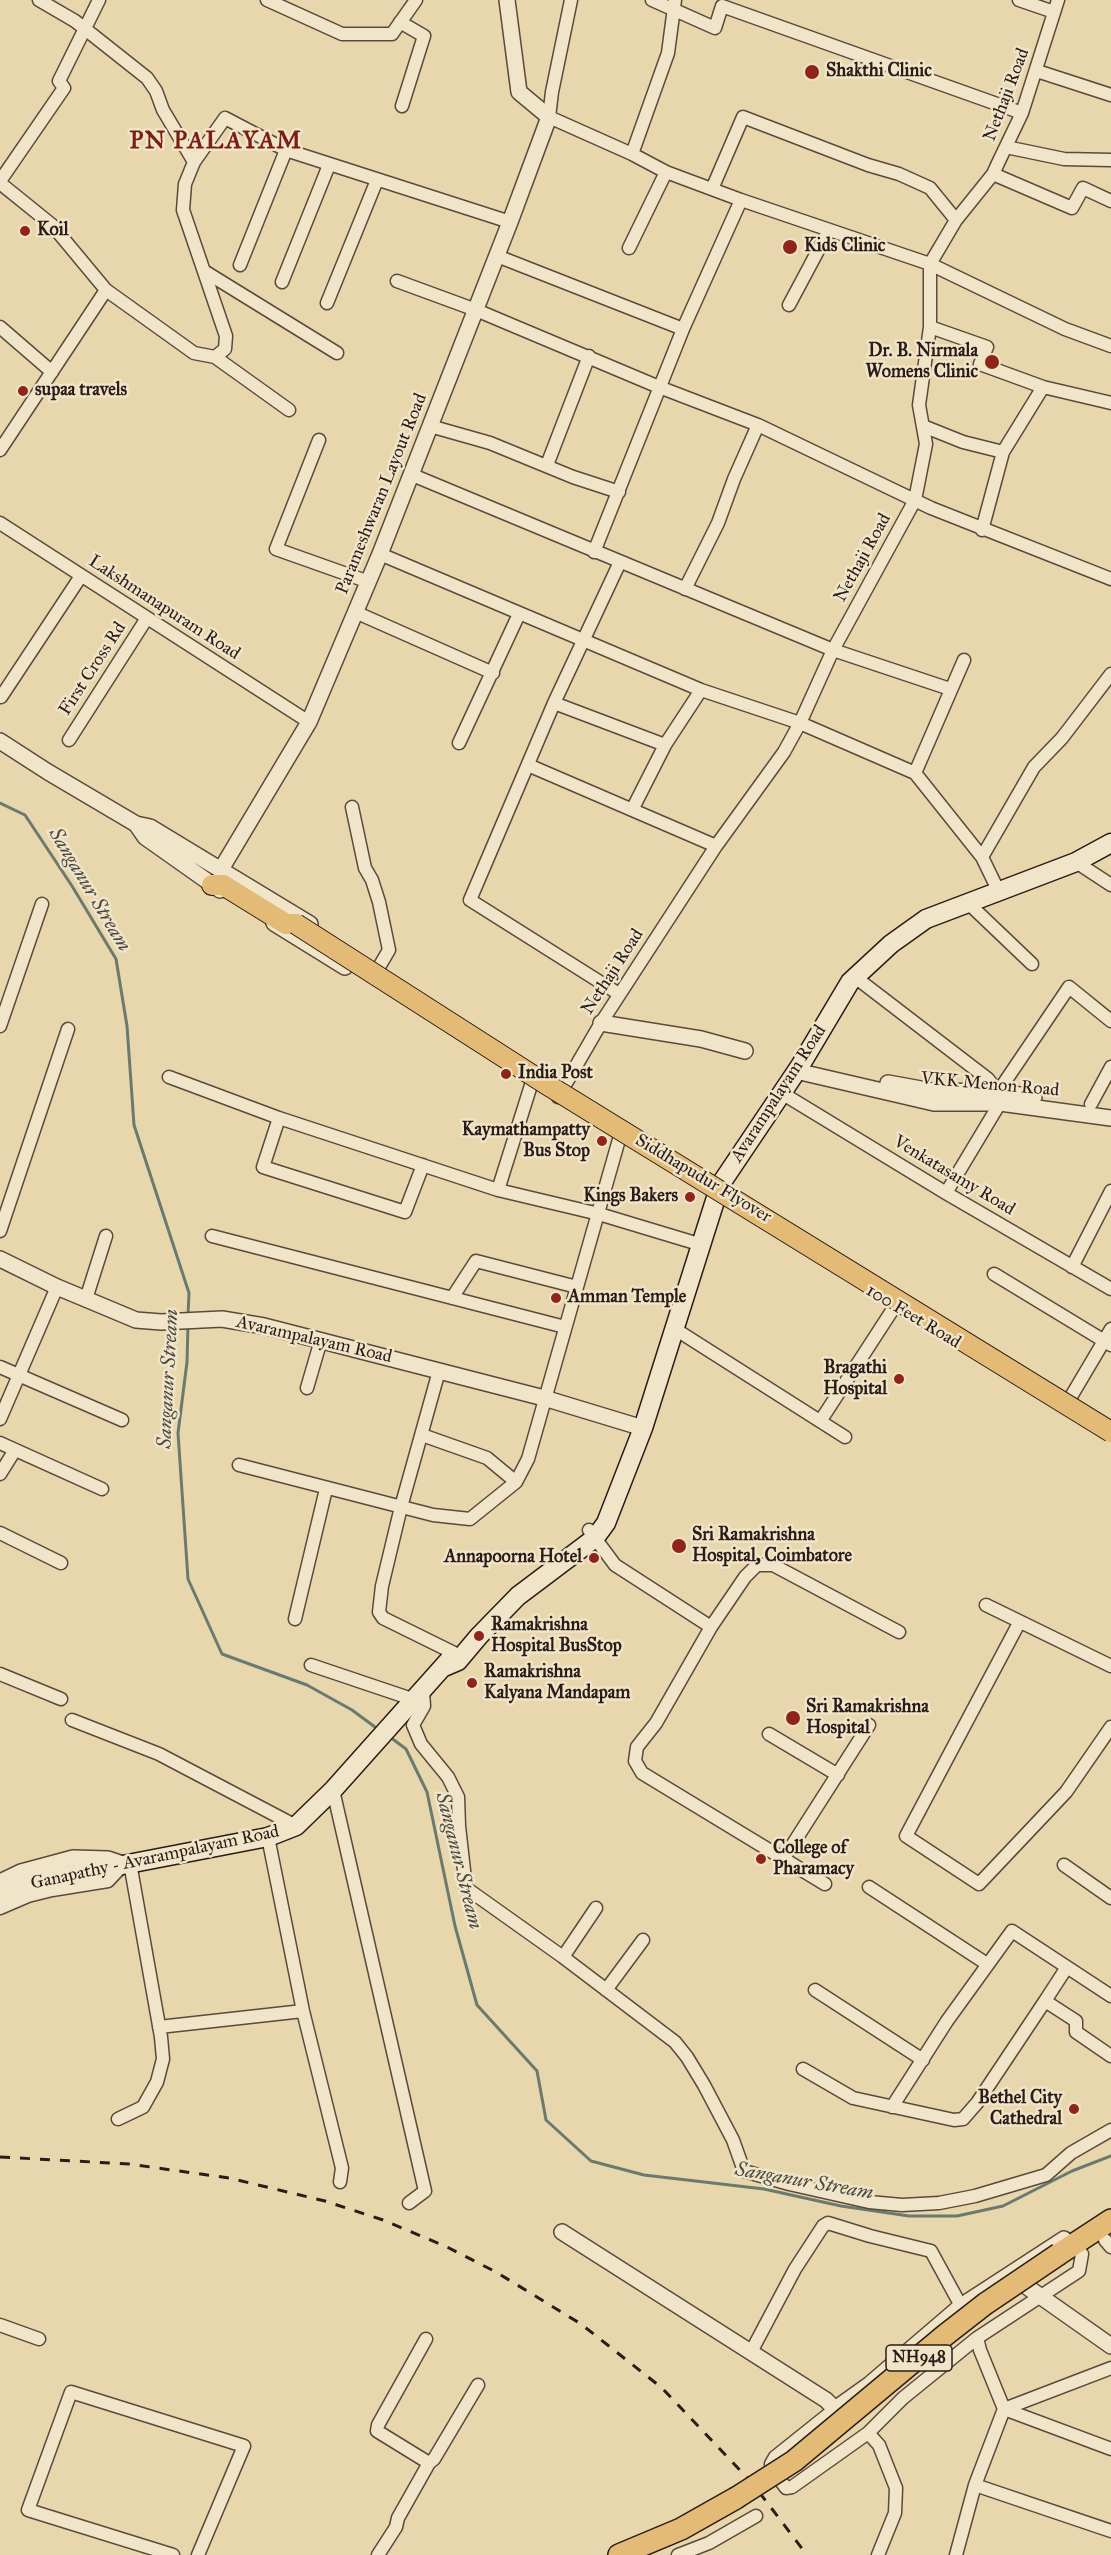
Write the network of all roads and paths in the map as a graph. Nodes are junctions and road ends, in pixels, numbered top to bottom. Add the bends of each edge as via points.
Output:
1 (39, 0) edge
2 (99, 0) edge
3 (267, 0) edge
4 (416, 0) edge
5 (507, 0) edge
6 (571, 0) edge
7 (652, 0) edge
8 (1019, 0) edge
9 (674, 4) edge
10 (1056, 6) edge
11 (400, 22) junction
12 (83, 28) junction
13 (1037, 71) junction
14 (1111, 95) edge
15 (402, 106) dead end
16 (1022, 113) junction
17 (549, 117) junction
18 (1006, 147) junction
19 (286, 150) junction
20 (632, 153) junction
21 (1111, 160) edge
22 (194, 162) junction
23 (329, 165) junction
24 (666, 172) junction
25 (993, 174) junction
26 (377, 180) junction
27 (0, 182) edge
28 (712, 189) junction
29 (741, 200) junction
30 (1111, 201) edge
31 (956, 220) junction
32 (510, 222) junction
33 (829, 230) junction
34 (629, 248) dead end
35 (497, 256) junction
36 (930, 264) junction
37 (240, 265) dead end
38 (204, 272) junction
39 (397, 281) dead end
40 (282, 282) dead end
41 (106, 290) junction
42 (327, 303) dead end
43 (789, 305) dead end
44 (476, 310) junction
45 (0, 327) edge
46 (930, 327) junction
47 (683, 329) junction
48 (1111, 346) edge
49 (337, 353) dead end
50 (589, 356) junction
51 (215, 357) junction
52 (52, 372) junction
53 (659, 387) junction
54 (1043, 387) junction
55 (1111, 403) edge
56 (289, 410) dead end
57 (758, 425) junction
58 (430, 426) junction
59 (923, 426) junction
60 (319, 440) dead end
61 (0, 450) edge
62 (1003, 452) junction
63 (547, 465) junction
64 (410, 474) junction
65 (619, 492) junction
66 (915, 500) junction
67 (0, 524) edge
68 (982, 530) junction
69 (594, 552) junction
70 (380, 554) junction
71 (620, 562) junction
72 (81, 576) junction
73 (1111, 579) edge
74 (369, 582) junction
75 (685, 589) junction
76 (355, 612) junction
77 (519, 614) junction
78 (147, 618) junction
79 (583, 641) junction
80 (833, 650) junction
81 (964, 660) dead end
82 (493, 673) junction
83 (1111, 675) edge
84 (951, 689) junction
85 (701, 690) junction
86 (1, 697) edge
87 (554, 704) junction
88 (309, 722) junction
89 (800, 723) junction
90 (69, 740) dead end
91 (0, 741) edge
92 (459, 743) dead end
93 (665, 745) junction
94 (528, 765) junction
95 (915, 773) junction
96 (352, 807) dead end
97 (632, 810) junction
98 (1111, 843) edge
99 (716, 846) junction
100 (982, 856) junction
101 (1076, 862) junction
102 (216, 878) junction
103 (243, 883) junction
104 (1111, 885) edge
105 (998, 890) junction
106 (967, 902) junction
107 (42, 904) dead end
108 (263, 905) junction
109 (1032, 964) dead end
110 (379, 967) junction
111 (855, 977) junction
112 (619, 994) junction
113 (1111, 1021) edge
114 (601, 1023) junction
115 (0, 1026) edge
116 (68, 1029) dead end
117 (745, 1051) dead end
118 (1111, 1066) edge
119 (798, 1069) junction
120 (169, 1077) dead end
121 (532, 1082) junction
122 (780, 1092) junction
123 (560, 1093) junction
124 (999, 1097) junction
125 (1090, 1104) junction
126 (1111, 1107) edge
127 (279, 1118) junction
128 (1111, 1118) edge
129 (620, 1136) junction
130 (423, 1165) junction
131 (498, 1190) junction
132 (715, 1190) junction
133 (1111, 1191) edge
134 (946, 1193) junction
135 (599, 1214) junction
136 (0, 1231) edge
137 (106, 1236) dead end
138 (212, 1236) dead end
139 (692, 1242) junction
140 (0, 1258) edge
141 (1072, 1266) junction
142 (994, 1274) dead end
143 (57, 1287) junction
144 (577, 1287) junction
145 (1111, 1289) edge
146 (452, 1298) junction
147 (86, 1299) junction
148 (895, 1306) junction
149 (565, 1327) junction
150 (675, 1329) junction
151 (1111, 1329) edge
152 (321, 1340) junction
153 (1107, 1343) edge
154 (0, 1367) edge
155 (439, 1371) junction
156 (19, 1375) junction
157 (307, 1388) dead end
158 (544, 1398) junction
159 (1069, 1400) junction
160 (0, 1419) edge
161 (122, 1420) dead end
162 (821, 1420) junction
163 (639, 1426) junction
164 (1111, 1426) edge
165 (1111, 1432) edge
166 (422, 1435) junction
167 (845, 1437) dead end
168 (1111, 1437) edge
169 (0, 1443) edge
170 (15, 1450) junction
171 (238, 1465) dead end
172 (0, 1474) edge
173 (516, 1482) junction
174 (102, 1489) dead end
175 (326, 1489) junction
176 (401, 1507) junction
177 (0, 1533) edge
178 (592, 1534) junction
179 (61, 1563) dead end
180 (986, 1605) dead end
181 (295, 1618) dead end
182 (1019, 1623) junction
183 (711, 1627) junction
184 (899, 1632) dead end
185 (449, 1660) junction
186 (311, 1665) dead end
187 (1111, 1666) edge
188 (0, 1674) edge
189 (61, 1699) dead end
190 (416, 1699) junction
191 (72, 1720) dead end
192 (869, 1725) dead end
193 (1111, 1727) edge
194 (769, 1734) dead end
195 (838, 1775) junction
196 (333, 1790) junction
197 (296, 1826) junction
198 (268, 1837) junction
199 (784, 1858) junction
200 (121, 1864) junction
201 (1064, 1865) dead end
202 (0, 1882) edge
203 (825, 1884) dead end
204 (869, 1887) dead end
205 (0, 1895) edge
206 (1111, 1898) edge
207 (0, 1908) edge
208 (596, 1908) dead end
209 (643, 1940) dead end
210 (563, 1957) junction
211 (987, 1964) junction
212 (1067, 1967) junction
213 (606, 1990) junction
214 (815, 1990) dead end
215 (1110, 1994) edge
216 (1045, 2001) junction
217 (303, 2011) junction
218 (159, 2027) junction
219 (1111, 2056) edge
220 (923, 2060) junction
221 (803, 2069) dead end
222 (892, 2107) junction
223 (118, 2119) dead end
224 (1111, 2130) edge
225 (340, 2182) dead end
226 (409, 2203) dead end
227 (562, 2232) dead end
228 (1106, 2236) edge
229 (1069, 2258) junction
230 (1009, 2274) junction
231 (1039, 2297) junction
232 (961, 2306) junction
233 (0, 2325) edge
234 (977, 2338) junction
235 (39, 2339) dead end
236 (426, 2339) dead end
237 (1111, 2346) edge
238 (751, 2352) junction
239 (1111, 2368) edge
240 (478, 2385) dead end
241 (835, 2409) junction
242 (1005, 2409) junction
243 (868, 2433) junction
244 (1111, 2449) edge
245 (429, 2463) junction
246 (975, 2485) junction
247 (756, 2516) dead end
248 (1111, 2531) edge
249 (173, 2555) edge
250 (198, 2555) edge
251 (378, 2555) edge
252 (619, 2555) edge
253 (652, 2555) edge
254 (678, 2555) edge
255 (878, 2555) edge
256 (956, 2555) edge

1 - 12 street
2 - 12 street
3 - 11 street via 342,34 392,34
4 - 11 street
5 - 17 street via 519,92
6 - 17 street
7 - 9 street
8 - 10 street
9 - 16 street via 715,28 722,6
9 - 20 street via 668,53
10 - 13 street, Nethaji Road
11 - 15 street via 424,36
12 - 22 street via 147,78
12 - 27 street via 59,81 64,88
13 - 14 street
13 - 16 street, Nethaji Road
16 - 18 street, Nethaji Road
17 - 20 street
17 - 32 street, Parameshwaran Layout Road
18 - 21 street via 1064,159
18 - 25 street, Nethaji Road
19 - 22 street via 225,118
19 - 23 street
19 - 37 street
20 - 24 street
22 - 38 street via 185,184 183,210
23 - 26 street
23 - 40 street
24 - 28 street
24 - 34 street
25 - 30 street via 1072,208 1083,188
25 - 31 street, Nethaji Road
26 - 32 street
26 - 42 street
27 - 41 street via 52,225
28 - 29 street
28 - 31 street via 743,117 920,183 930,188
29 - 33 street
29 - 47 street
31 - 36 street, Nethaji Road
32 - 35 street, Parameshwaran Layout Road
33 - 36 street
33 - 43 street
35 - 44 street, Parameshwaran Layout Road
35 - 47 street
36 - 46 street, Nethaji Road
36 - 48 street via 1065,329
38 - 49 street
38 - 51 street via 226,336 225,349
39 - 44 street
41 - 51 street via 194,353
41 - 52 street
44 - 50 street
44 - 58 street, Parameshwaran Layout Road
45 - 52 street
46 - 54 street via 987,347 980,364
46 - 59 street, Nethaji Road via 919,405
47 - 53 street
50 - 53 street
50 - 63 street
51 - 56 street
52 - 61 street
53 - 57 street
53 - 65 street
54 - 55 street
54 - 62 street
57 - 66 street
57 - 75 street via 718,524
58 - 63 street
58 - 64 street, Parameshwaran Layout Road
59 - 62 street
59 - 66 street, Nethaji Road via 926,444
60 - 74 street via 276,549
62 - 68 street
63 - 65 street
64 - 69 street
64 - 70 street, Parameshwaran Layout Road
65 - 69 street
66 - 68 street
66 - 80 street, Nethaji Road
67 - 72 street, Lakshmanapuram Road
68 - 73 street
69 - 71 street
70 - 74 street, Parameshwaran Layout Road
70 - 77 street
71 - 75 street
71 - 79 street
72 - 78 street, Lakshmanapuram Road
72 - 86 street
74 - 76 street, Parameshwaran Layout Road
75 - 80 street
76 - 82 street
76 - 88 street, Parameshwaran Layout Road
77 - 79 street
77 - 82 street
78 - 88 street, Lakshmanapuram Road
78 - 90 street, First Cross Rd
79 - 85 street
79 - 87 street
80 - 84 street
80 - 89 street, Nethaji Road
81 - 84 street
82 - 92 street
83 - 100 street via 1034,767
84 - 95 street
85 - 89 street
85 - 93 street
87 - 93 street
87 - 94 street
88 - 102 street, Parameshwaran Layout Road
89 - 95 street
89 - 99 street, Nethaji Road via 784,752
91 - 102 street via 136,824 145,837
93 - 97 street
94 - 97 street
94 - 112 street via 470,900
95 - 100 street
96 - 110 street via 389,950
97 - 99 street
98 - 101 main road, Avarampalayam Road
99 - 112 street, Nethaji Road
100 - 105 street
101 - 104 street
101 - 105 main road, Avarampalayam Road
102 - 103 street
102 - 108 main road, Siddhapudur Flyover
102 - 121 street
103 - 108 main road, Siddhapudur Flyover
103 - 110 street
105 - 106 main road, Avarampalayam Road
106 - 109 street
106 - 111 main road, Avarampalayam Road via 926,919
107 - 115 street
108 - 165 main road, Siddhapudur Flyover, bridge
110 - 123 street
111 - 119 main road, Avarampalayam Road
111 - 124 street via 988,1079
112 - 114 street, Nethaji Road
113 - 124 street via 1069,987
114 - 117 street
114 - 123 street, Nethaji Road
116 - 136 street
118 - 125 street
119 - 122 main road, Avarampalayam Road
119 - 124 street, VKK Menon Road via 932,1091
120 - 127 street
121 - 123 street
121 - 131 street
122 - 132 main road, Avarampalayam Road
122 - 134 street, Venkatasamy Road
123 - 129 street
123 - 132 street
124 - 125 street, VKK Menon Road
124 - 128 street, VKK Menon Road
124 - 134 street
125 - 126 street, VKK Menon Road
127 - 130 street
127 - 130 street via 263,1167 405,1212
129 - 132 street
129 - 135 street
130 - 131 street
131 - 135 street
132 - 139 main road
132 - 148 main road, 100 Feet Road
132 - 150 main road, Avarampalayam Road
132 - 159 main road
133 - 141 street
134 - 141 street, Venkatasamy Road
135 - 139 street
135 - 144 street
137 - 147 street
138 - 146 street
139 - 163 main road
140 - 143 street, Avarampalayam Road
141 - 145 street, Venkatasamy Road
142 - 153 street
143 - 147 street, Avarampalayam Road
143 - 156 street
144 - 146 street via 476,1261
144 - 149 street
146 - 149 street
147 - 152 street, Avarampalayam Road via 136,1320 222,1319
148 - 162 street
148 - 168 main road, 100 Feet Road
149 - 158 street
150 - 162 street
150 - 163 main road, Avarampalayam Road
151 - 153 street
152 - 155 street, Avarampalayam Road
152 - 157 street
153 - 159 street
154 - 156 street
155 - 158 street, Avarampalayam Road
155 - 166 street
156 - 160 street
156 - 161 street
158 - 163 street, Avarampalayam Road
158 - 173 street via 528,1459
159 - 164 main road
162 - 167 street
163 - 178 main road
166 - 173 street via 487,1458
166 - 176 street
169 - 170 street
170 - 172 street
170 - 174 street
171 - 175 street
173 - 176 street via 470,1519
175 - 176 street
175 - 181 street
176 - 185 street via 382,1586 380,1612 383,1618
177 - 179 street
178 - 183 street via 615,1565
178 - 185 main road via 533,1583 458,1661
180 - 182 street
182 - 187 street
182 - 193 street via 906,1836 978,1884 1065,1792
183 - 184 street via 745,1577 757,1565 765,1565
183 - 199 street via 656,1723 637,1747 635,1761 642,1773
185 - 190 main road, Ganapathy - Avarampalayam Road
186 - 190 street
188 - 189 street
190 - 196 main road, Ganapathy - Avarampalayam Road
190 - 210 street via 424,1706 413,1725 421,1744 448,1777 458,1797 466,1888
191 - 197 street via 159,1754
192 - 195 street
194 - 195 street
195 - 199 street
196 - 197 main road, Ganapathy - Avarampalayam Road
196 - 226 street via 425,2191
197 - 198 main road, Ganapathy - Avarampalayam Road
198 - 200 main road, Ganapathy - Avarampalayam Road
198 - 217 street
199 - 203 street
200 - 202 street via 108,1859 73,1858
200 - 205 main road, Ganapathy - Avarampalayam Road via 24,1884
200 - 207 street via 108,1881 44,1892
200 - 218 street
201 - 206 street
204 - 211 street
208 - 210 street
209 - 213 street
210 - 213 street
211 - 212 street via 1012,1931
211 - 220 street
212 - 215 street
212 - 216 street
213 - 224 street via 675,2042 687,2057 734,2140 744,2171 750,2174 869,2202 939,2203 1046,2175 1071,2153
214 - 220 street
216 - 219 street via 1076,2021 1076,2032
216 - 222 street via 963,2119
217 - 218 street
217 - 225 street via 342,2168
218 - 223 street via 163,2059 157,2082 143,2107
220 - 222 street
221 - 222 street via 853,2098
227 - 238 street
228 - 229 highway, NH948
228 - 230 street via 1080,2231
229 - 231 street via 1079,2271
229 - 252 highway, NH948, bridge via 1004,2291 795,2461 708,2515
229 - 253 highway, NH948 via 963,2337 790,2480 707,2531
230 - 231 street
230 - 232 street
231 - 234 street
231 - 237 street
232 - 238 street via 931,2251 828,2223 795,2269
232 - 241 street
233 - 235 street
234 - 242 street
234 - 243 street via 903,2398
236 - 245 street via 377,2431
238 - 241 street
239 - 242 street
240 - 245 street
241 - 243 street via 775,2457 772,2469 786,2488
242 - 244 street
242 - 246 street
243 - 255 street via 879,2445 896,2488 895,2513
245 - 251 street
246 - 248 street
246 - 256 street
247 - 254 street
249 - 250 street via 28,2510 72,2392 244,2446

